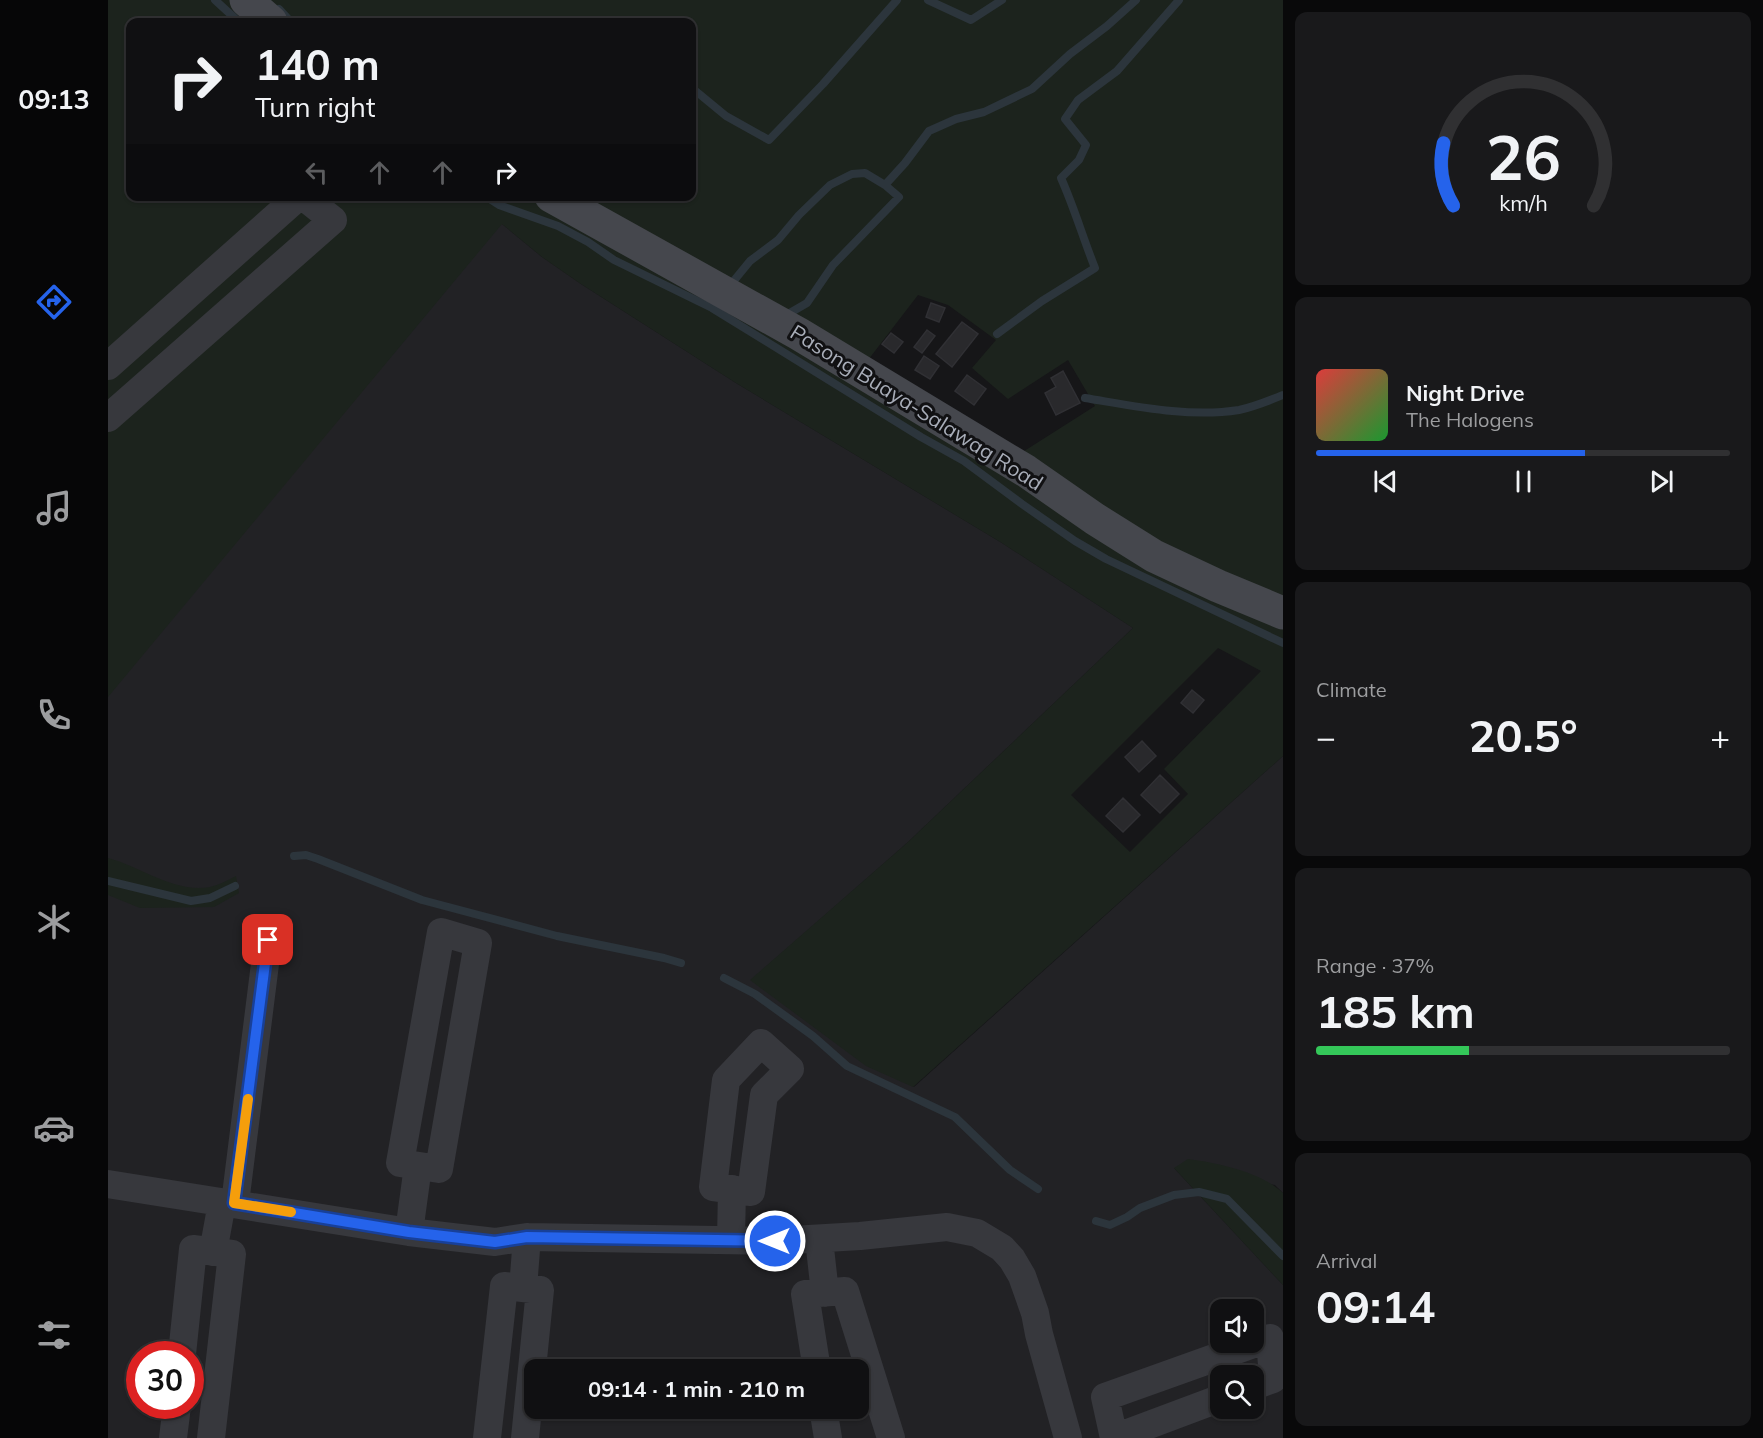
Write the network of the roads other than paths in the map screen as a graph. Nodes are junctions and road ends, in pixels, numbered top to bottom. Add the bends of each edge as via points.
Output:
1 (246, 0) edge
2 (266, 18) edge
3 (292, 201) edge
4 (309, 201) edge
5 (560, 201) edge
6 (108, 366) edge
7 (108, 417) edge
8 (1283, 613) edge
9 (268, 940) dead end
10 (418, 1166) junction
11 (108, 1184) edge
12 (732, 1190) junction
13 (228, 1203) junction
14 (409, 1232) junction
15 (527, 1237) junction
16 (819, 1239) junction
17 (731, 1240) junction
18 (213, 1252) junction
19 (524, 1288) junction
20 (825, 1293) junction
21 (183, 1341) edge
22 (815, 1359) edge
23 (1264, 1382) edge
24 (1210, 1402) edge
25 (1109, 1418) junction
26 (175, 1419) edge
27 (825, 1419) edge
28 (1067, 1434) edge
29 (173, 1438) edge
30 (211, 1438) edge
31 (487, 1438) edge
32 (525, 1438) edge
33 (828, 1438) edge
34 (891, 1438) edge

1 - 2 street
3 - 6 street
4 - 7 street via 333,220
5 - 8 street, Pasong Buaya-Salawag Road via 799,334 1026,471 1154,556
9 - 13 street
10 - 10 street via 439,1169 478,943 441,932 400,1162
10 - 14 street
11 - 13 street
12 - 12 street via 712,1187 726,1080 761,1043 790,1069 764,1095 751,1192
12 - 17 street
13 - 14 street
13 - 18 street
14 - 15 street via 495,1242
15 - 17 street
15 - 19 street
16 - 17 street
16 - 20 street
16 - 28 street via 947,1227 977,1233 1002,1248 1029,1293
18 - 21 street via 193,1249
18 - 30 street via 232,1254
19 - 31 street via 504,1286
19 - 32 street via 540,1290
20 - 22 street via 805,1294
20 - 34 street via 845,1291
23 - 25 street via 1273,1379 1270,1338 1105,1397
24 - 25 street via 1114,1438
25 - 28 street
26 - 29 street
27 - 33 street

